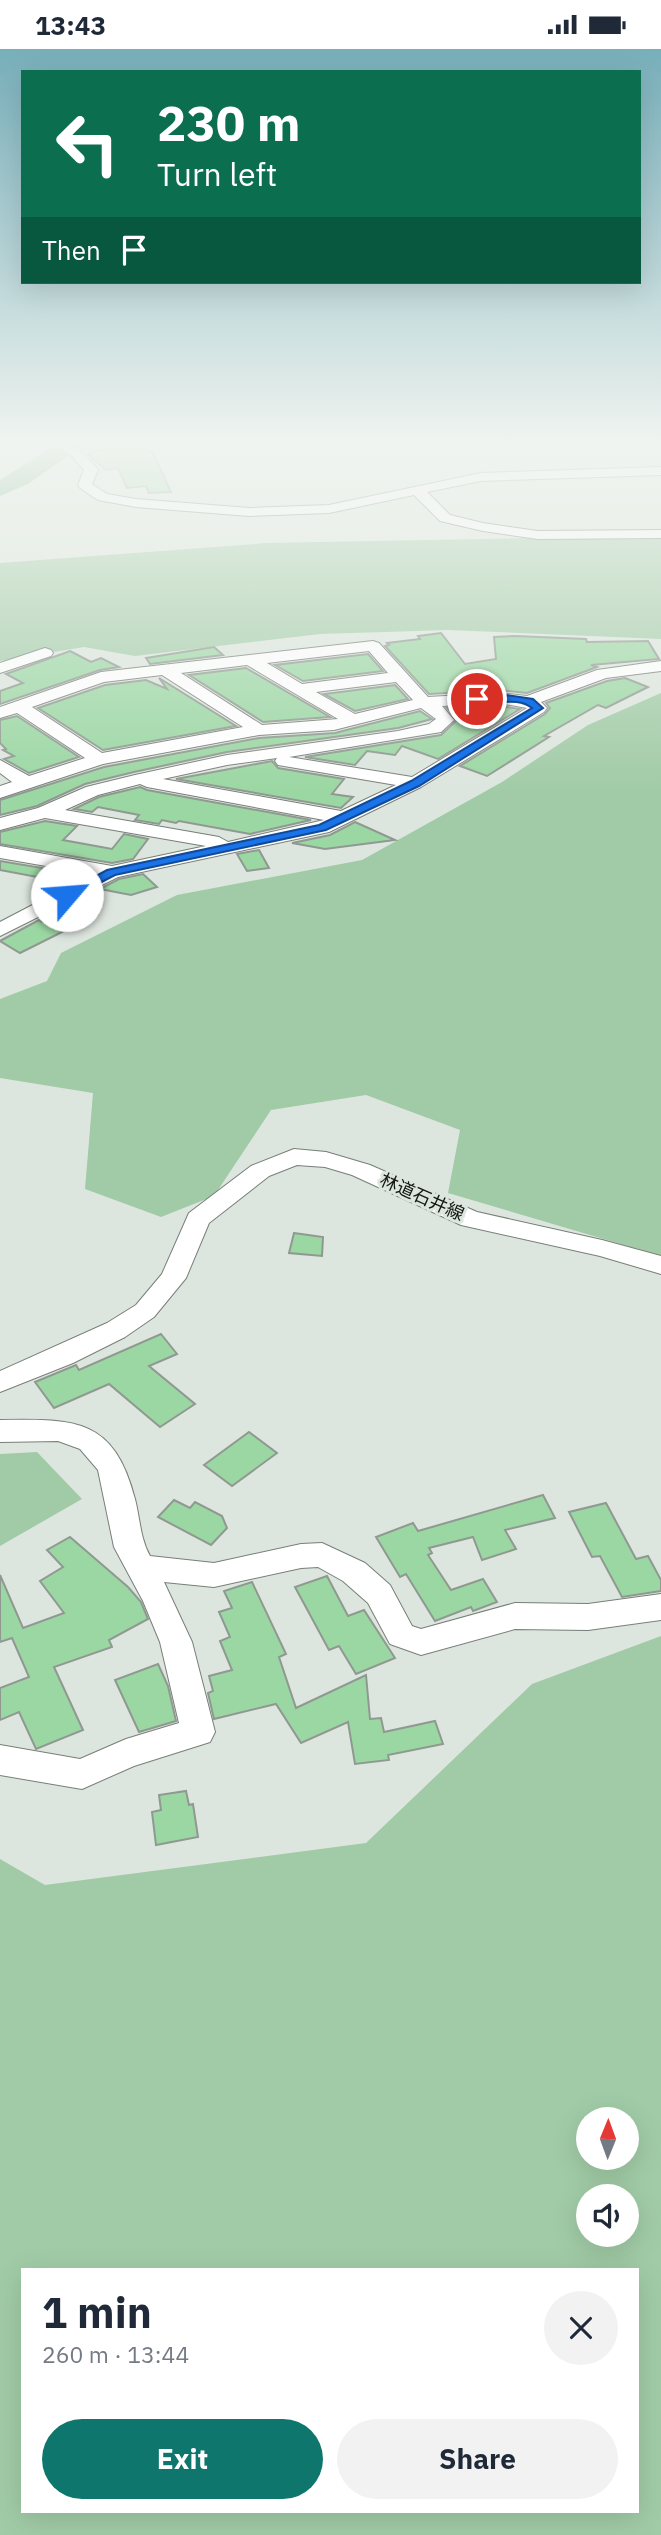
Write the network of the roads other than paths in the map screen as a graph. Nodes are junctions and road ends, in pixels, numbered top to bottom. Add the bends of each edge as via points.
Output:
1 (45, 653) dead end
2 (248, 659) junction
3 (661, 666) edge
4 (0, 668) edge
5 (164, 669) junction
6 (402, 676) junction
7 (298, 688) junction
8 (529, 701) junction
9 (424, 702) junction
10 (20, 706) junction
11 (0, 713) edge
12 (352, 720) junction
13 (259, 730) junction
14 (262, 757) junction
15 (100, 759) junction
16 (0, 765) edge
17 (135, 780) junction
18 (26, 782) junction
19 (415, 783) junction
20 (0, 792) edge
21 (45, 812) junction
22 (341, 817) junction
23 (0, 824) edge
24 (232, 845) junction
25 (0, 852) edge
26 (111, 872) junction
27 (0, 930) edge
28 (661, 1265) edge
29 (0, 1382) edge
30 (0, 1431) edge
31 (140, 1567) junction
32 (661, 1607) edge
33 (0, 1760) edge

1 - 4 street
2 - 5 street
2 - 6 street via 373,646
2 - 7 street
3 - 8 street via 603,673
5 - 10 street via 101,677
5 - 13 street
6 - 7 street
6 - 9 street
7 - 12 street
8 - 9 street
8 - 19 street via 537,710
9 - 12 street
9 - 14 street via 445,720 435,728
10 - 11 street
10 - 15 street
12 - 13 street
13 - 15 street
14 - 17 street
14 - 19 street
15 - 18 street
16 - 18 street
17 - 21 street via 92,791
17 - 22 street
18 - 20 street
19 - 22 street
21 - 23 street
21 - 24 street
22 - 24 street via 322,828
24 - 26 street
25 - 26 street
26 - 27 street
28 - 29 street, 林道石井線 via 470,1219 402,1187 326,1160 294,1157 260,1171 198,1219 173,1278 145,1311 63,1356
30 - 31 street via 59,1430 90,1441 111,1466 129,1547
31 - 32 street via 214,1575 322,1555 354,1572 379,1594 401,1635 421,1642 515,1616 588,1617
31 - 33 street via 176,1642 198,1732 82,1774

